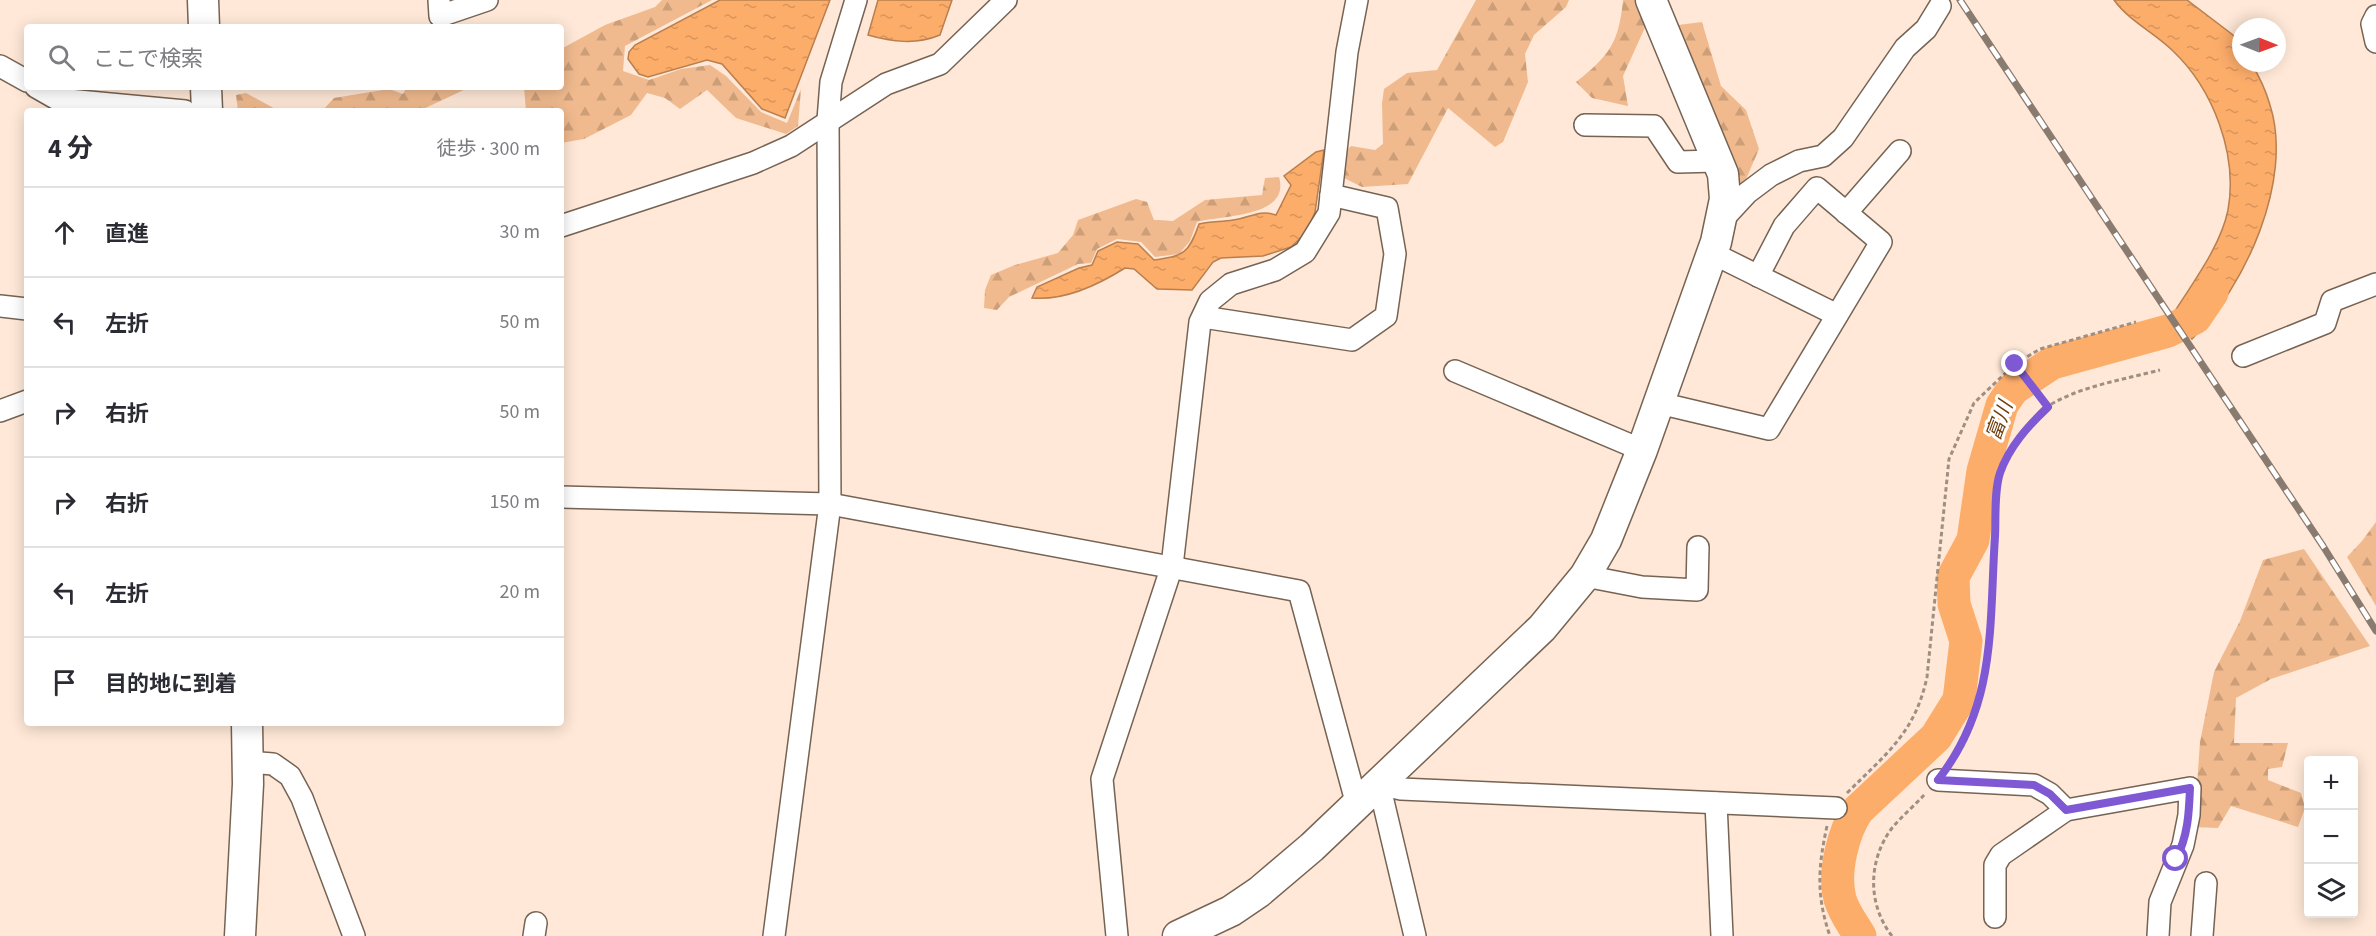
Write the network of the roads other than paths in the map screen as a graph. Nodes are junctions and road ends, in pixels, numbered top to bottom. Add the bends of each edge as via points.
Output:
1 (203, 0) edge
2 (439, 0) edge
3 (487, 0) edge
4 (856, 0) edge
5 (1006, 0) edge
6 (1357, 0) edge
7 (1651, 0) edge
8 (1940, 6) dead end
9 (2376, 16) edge
10 (204, 24) edge
11 (2376, 42) edge
12 (0, 66) edge
13 (24, 79) edge
14 (41, 90) edge
15 (206, 90) edge
16 (153, 108) edge
17 (207, 108) edge
18 (828, 120) junction
19 (1585, 125) dead end
20 (1900, 151) dead end
21 (1716, 161) junction
22 (1332, 195) junction
23 (1846, 213) junction
24 (1722, 220) junction
25 (564, 225) edge
26 (1712, 253) junction
27 (1758, 276) junction
28 (2376, 284) edge
29 (0, 306) edge
30 (24, 309) edge
31 (1837, 315) junction
32 (1203, 317) junction
33 (2243, 356) dead end
34 (1455, 371) dead end
35 (24, 402) edge
36 (1659, 403) junction
37 (0, 411) edge
38 (1642, 450) junction
39 (564, 496) edge
40 (830, 504) junction
41 (1698, 547) dead end
42 (1172, 566) junction
43 (1585, 576) junction
44 (247, 726) edge
45 (247, 762) junction
46 (1938, 780) road end
47 (1378, 784) junction
48 (1716, 803) junction
49 (1357, 805) junction
50 (1836, 808) road end
51 (2066, 810) junction
52 (2206, 883) dead end
53 (1995, 917) dead end
54 (240, 936) edge
55 (354, 936) edge
56 (774, 936) edge
57 (1117, 936) edge
58 (1178, 936) edge
59 (1415, 936) edge
60 (1722, 936) edge
61 (2158, 936) edge
62 (2202, 936) edge

1 - 10 street
2 - 3 street via 440,16
4 - 18 street via 831,82
5 - 18 street via 940,64 886,84
6 - 22 street via 1347,52
7 - 21 street
8 - 24 street via 1926,29 1905,48 1843,138 1823,156 1799,161 1771,175
9 - 11 street via 2372,24
12 - 13 street
14 - 16 street via 57,99
15 - 17 street
18 - 25 street via 791,146 753,162
18 - 40 street
19 - 21 street via 1654,126 1678,162
20 - 23 street
21 - 24 street via 1723,174
22 - 32 street via 1329,213 1305,252 1275,270 1231,284 1210,302
22 - 32 street via 1387,208 1395,254 1386,316 1352,340
23 - 27 street via 1817,188 1784,226
23 - 31 street via 1881,242
24 - 26 street
26 - 27 street
26 - 36 street
27 - 31 street
28 - 33 street via 2332,301 2325,323
29 - 30 street
31 - 36 street via 1769,429
32 - 42 street
34 - 38 street
35 - 37 street
36 - 38 street
38 - 43 street via 1606,540
39 - 40 street
40 - 42 street
40 - 56 street
41 - 43 street via 1697,590 1642,587
42 - 49 street via 1299,591
42 - 57 street via 1102,779
43 - 47 street via 1542,628
44 - 45 street
45 - 54 street
45 - 55 street via 273,764 290,776
46 - 51 street via 2034,785
47 - 48 street via 1401,789
47 - 49 street
47 - 59 street
48 - 50 street
48 - 60 street
49 - 58 street via 1259,892 1231,911
51 - 53 street via 2001,855 1995,864
51 - 61 street via 2190,788 2183,845 2160,902
52 - 62 street

